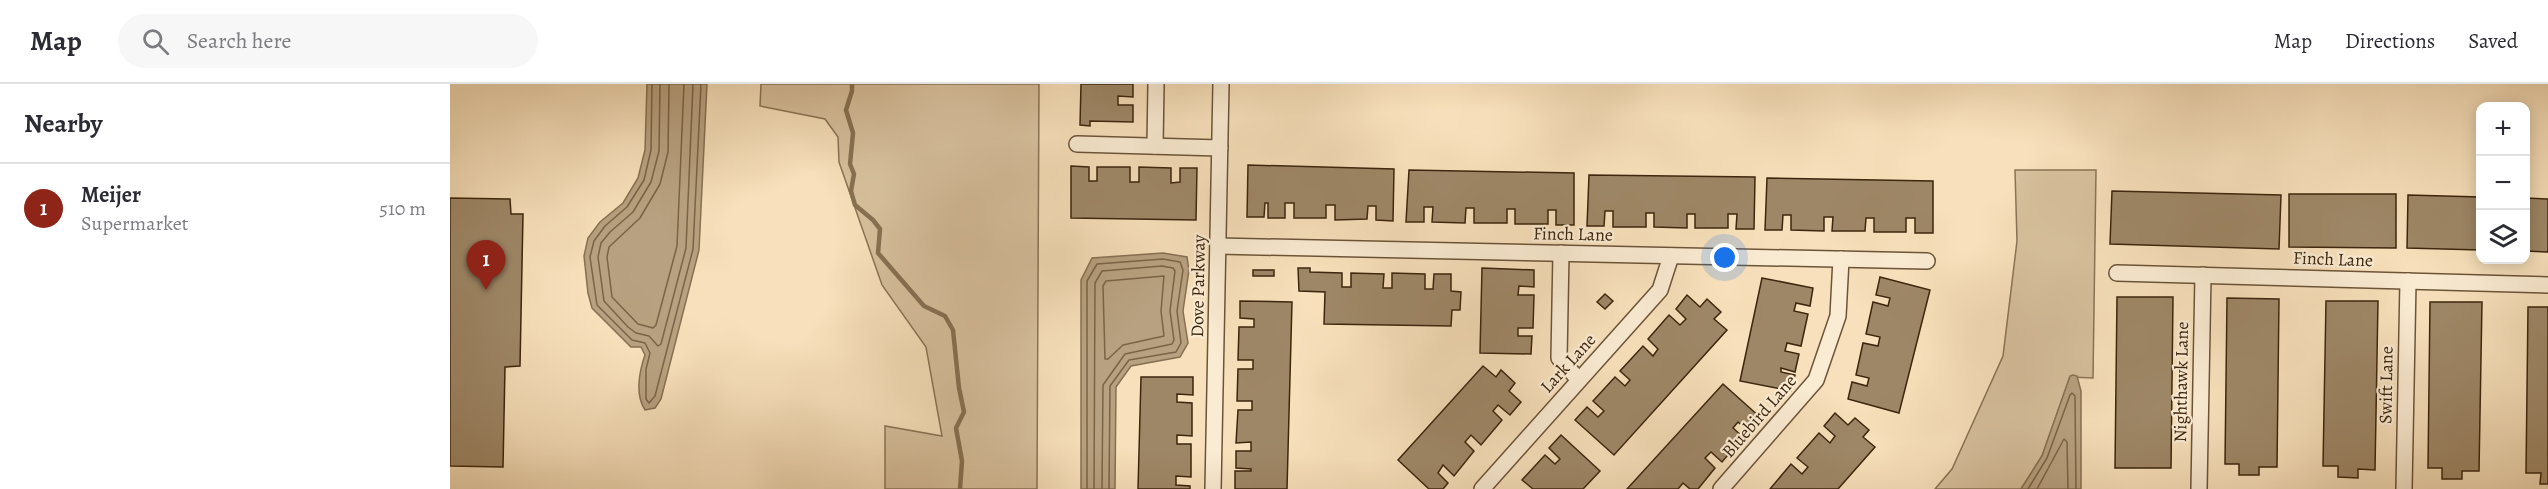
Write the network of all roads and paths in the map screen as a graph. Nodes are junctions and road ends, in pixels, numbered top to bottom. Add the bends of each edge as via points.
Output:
1 (1156, 84) edge
2 (1221, 84) edge
3 (1077, 144) dead end
4 (1155, 146) junction
5 (1220, 148) junction
6 (1218, 246) junction
7 (1561, 254) junction
8 (1671, 256) junction
9 (1841, 259) junction
10 (1927, 261) dead end
11 (2117, 273) dead end
12 (2203, 275) junction
13 (2408, 281) junction
14 (2548, 285) edge
15 (1579, 380) junction
16 (1213, 489) edge
17 (1482, 489) edge
18 (1721, 489) edge
19 (2199, 489) edge
20 (2404, 489) edge

1 - 4 street
2 - 5 street, Dove Parkway
3 - 4 street
4 - 5 street
5 - 6 street, Dove Parkway
6 - 7 street, Finch Lane
6 - 16 street, Dove Parkway
7 - 8 street, Finch Lane
7 - 15 street via 1559,358
8 - 9 street, Finch Lane
8 - 15 street, Lark Lane via 1660,290
9 - 10 street, Finch Lane
9 - 18 street, Bluebird Lane via 1838,316 1816,380
11 - 12 street, Finch Lane
12 - 13 street, Finch Lane
12 - 19 street, Nighthawk Lane
13 - 14 street, Finch Lane
13 - 20 street, Swift Lane
15 - 17 street, Lark Lane

